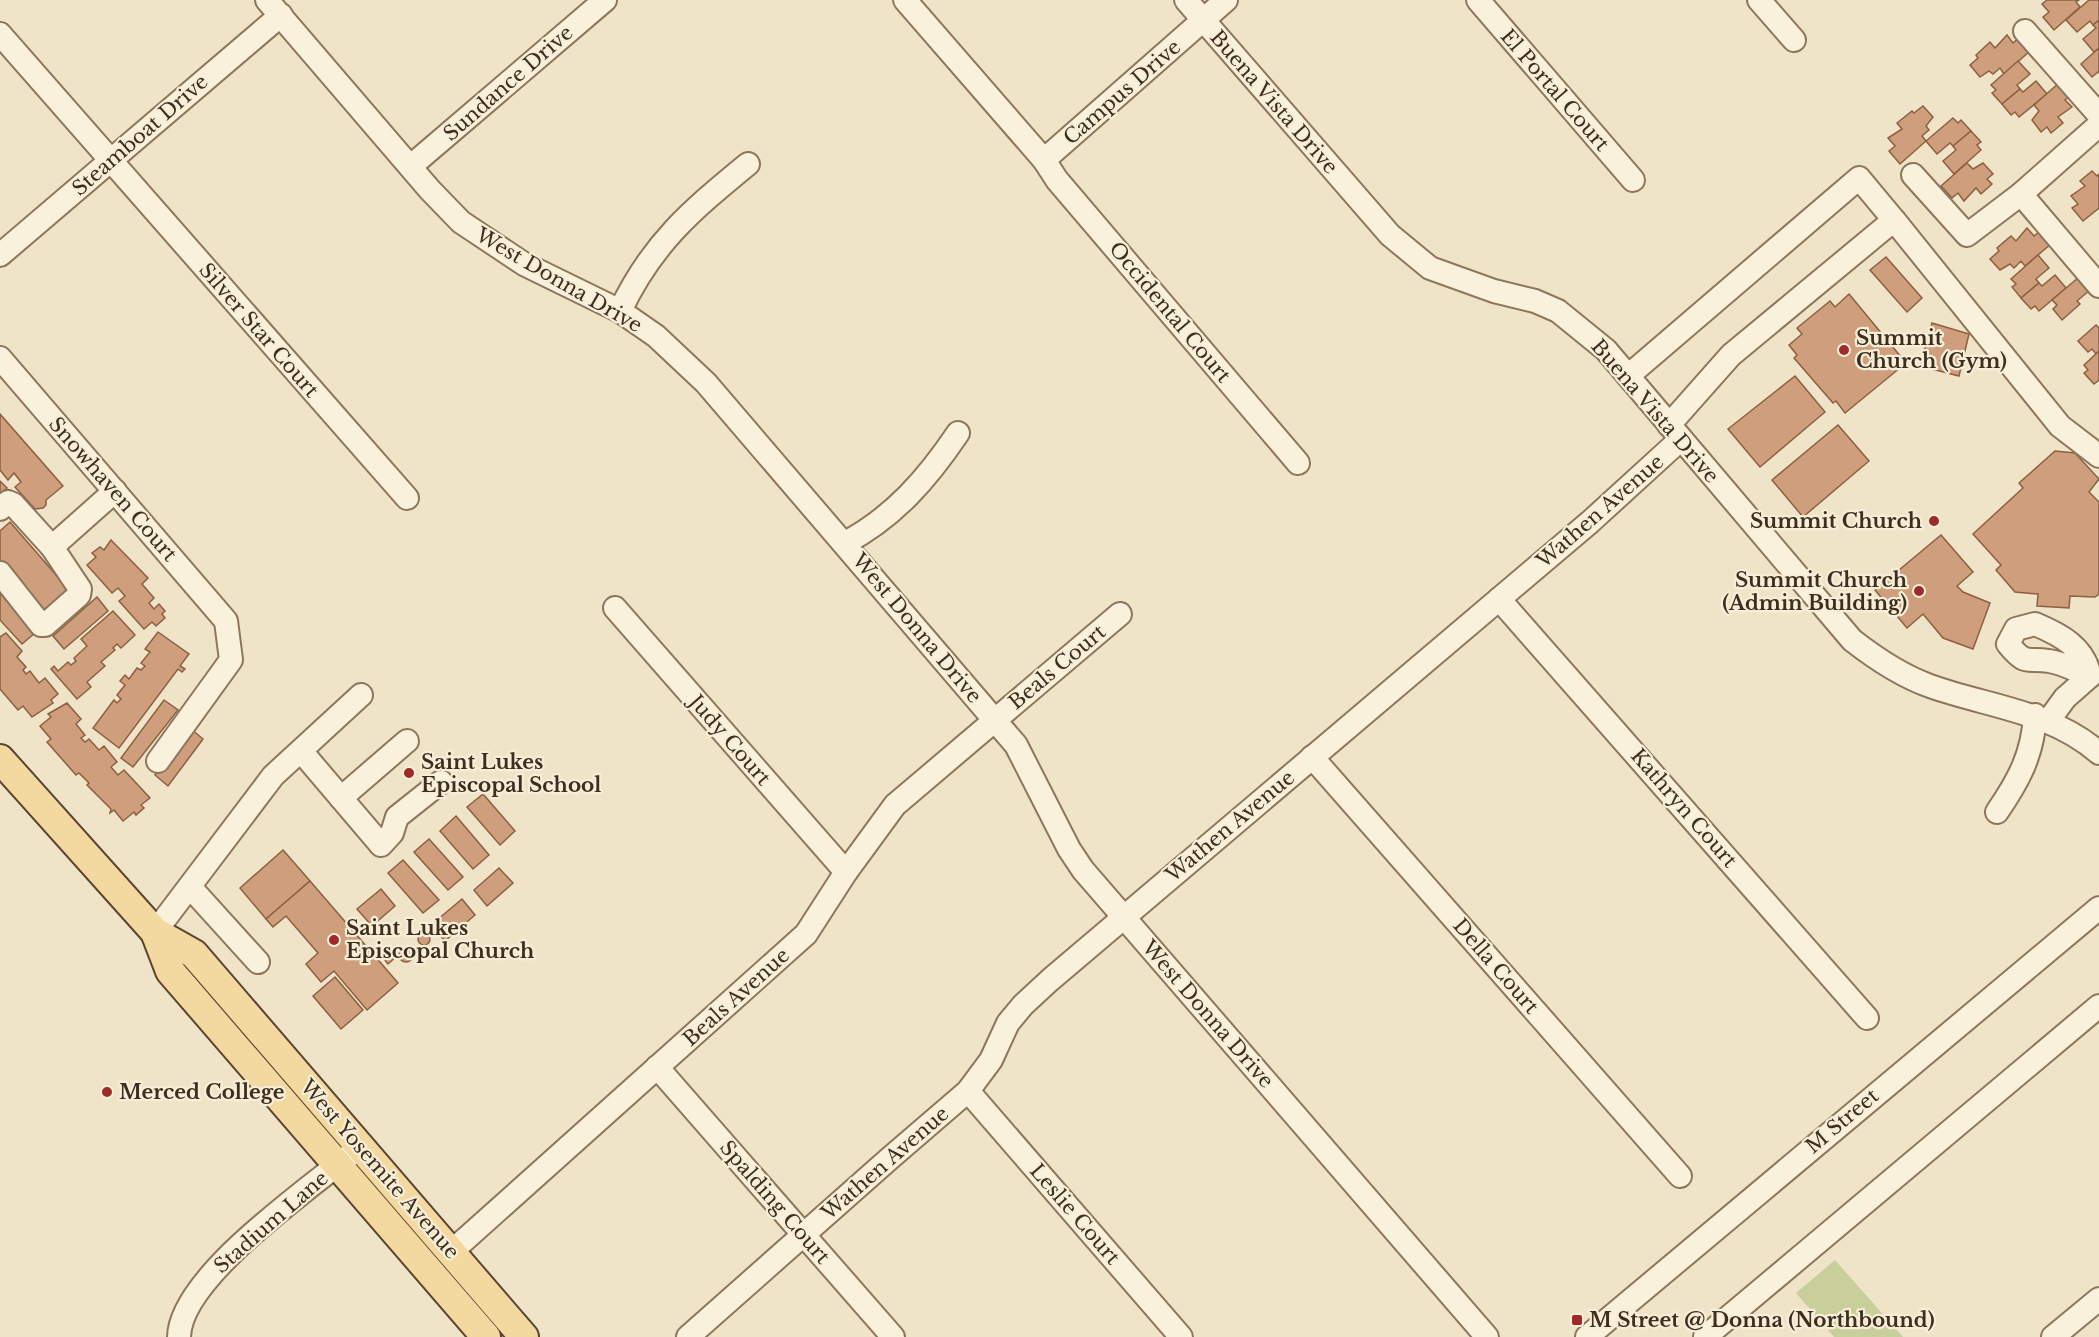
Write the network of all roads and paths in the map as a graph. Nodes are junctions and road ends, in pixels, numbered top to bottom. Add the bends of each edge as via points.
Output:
1 (906, 0) edge
2 (1186, 0) edge
3 (1226, 0) edge
4 (1478, 0) edge
5 (1759, 0) edge
6 (590, 5) edge
7 (274, 8) edge
8 (1203, 20) junction
9 (2025, 31) dead end
10 (0, 34) edge
11 (1794, 40) dead end
12 (2099, 116) edge
13 (2099, 125) edge
14 (1044, 160) junction
15 (111, 161) junction
16 (747, 164) dead end
17 (411, 166) junction
18 (1913, 175) dead end
19 (1633, 180) dead end
20 (2020, 194) junction
21 (1894, 220) junction
22 (0, 255) edge
23 (2099, 286) edge
24 (620, 311) junction
25 (0, 358) edge
26 (1628, 376) junction
27 (1675, 432) junction
28 (958, 433) dead end
29 (2099, 456) edge
30 (1298, 463) dead end
31 (115, 491) junction
32 (407, 498) dead end
33 (0, 509) edge
34 (845, 543) junction
35 (52, 547) junction
36 (0, 573) edge
37 (1499, 598) junction
38 (615, 608) dead end
39 (1120, 614) dead end
40 (2096, 676) edge
41 (361, 695) dead end
42 (2042, 718) junction
43 (995, 720) junction
44 (407, 741) dead end
45 (301, 751) junction
46 (2099, 753) edge
47 (1312, 757) junction
48 (0, 759) edge
49 (158, 761) dead end
50 (441, 782) dead end
51 (341, 798) junction
52 (1996, 812) dead end
53 (846, 873) junction
54 (190, 887) junction
55 (2099, 908) edge
56 (1123, 917) junction
57 (155, 932) junction
58 (258, 962) dead end
59 (2099, 1006) edge
60 (1868, 1018) dead end
61 (657, 1067) junction
62 (969, 1091) junction
63 (360, 1147) junction
64 (337, 1166) junction
65 (1680, 1176) dead end
66 (803, 1234) junction
67 (451, 1252) junction
68 (2099, 1299) edge
69 (179, 1337) edge
70 (486, 1337) edge
71 (524, 1337) edge
72 (688, 1337) edge
73 (893, 1337) edge
74 (1181, 1337) edge
75 (1487, 1337) edge
76 (1587, 1337) edge
77 (1705, 1337) edge
78 (2053, 1337) edge

1 - 14 street, Occidental Court
2 - 8 street, Buena Vista Drive
3 - 8 street, Campus Drive
4 - 19 street, El Portal Court
5 - 11 street
6 - 17 street, Sundance Drive
7 - 15 street, Steamboat Drive
7 - 17 street, West Donna Drive
8 - 14 street, Campus Drive
8 - 26 street, Buena Vista Drive via 1390,235 1430,268 1558,311 1606,350
9 - 12 street
10 - 15 street, Silver Star Court
13 - 20 street
14 - 30 street, Occidental Court
15 - 22 street, Steamboat Drive
15 - 32 street, Silver Star Court
16 - 24 street via 688,213 661,242
17 - 24 street, West Donna Drive via 461,222 485,240 524,264
18 - 20 street via 1967,235
20 - 23 street
21 - 26 street via 1859,178
21 - 27 street, Wathen Avenue via 1731,355
21 - 29 street via 2060,426
24 - 34 street, West Donna Drive via 656,336 698,375
25 - 31 street, Snowhaven Court
26 - 27 street, Buena Vista Drive
27 - 37 street, Wathen Avenue via 1590,522
27 - 42 street, Buena Vista Drive via 1852,640 1928,685
28 - 34 street via 905,501 866,532
31 - 35 street
31 - 49 street, Snowhaven Court via 226,621 231,660
33 - 35 street via 8,502 13,504
34 - 43 street, West Donna Drive
35 - 36 street via 80,589 79,595 45,625 41,625
37 - 47 street, Wathen Avenue
37 - 60 street, Kathryn Court
38 - 53 street, Judy Court
39 - 43 street, Beals Court
40 - 42 street
41 - 45 street
42 - 46 street, Buena Vista Drive
42 - 52 street via 2026,764
43 - 53 street, Beals Avenue via 895,805
43 - 56 street, West Donna Drive via 1016,745 1078,863
44 - 51 street
45 - 51 street
45 - 54 street via 273,776
47 - 56 street, Wathen Avenue
47 - 65 street, Della Court
48 - 57 main road, West Yosemite Avenue
50 - 51 street via 397,817 392,833 381,845
53 - 61 street, Beals Avenue via 806,934
54 - 57 street
54 - 58 street
55 - 76 street, M Street
56 - 62 street, Wathen Avenue via 1023,1005 1008,1023 991,1060
56 - 75 street, West Donna Drive
57 - 63 main road, West Yosemite Avenue via 194,954
57 - 64 main road, West Yosemite Avenue via 170,971
59 - 77 street
61 - 66 street, Spalding Court
61 - 67 street, Beals Avenue
62 - 66 street, Wathen Avenue
62 - 74 street, Leslie Court
63 - 64 street, Stadium Lane
63 - 67 main road, West Yosemite Avenue
64 - 69 street, Stadium Lane via 212,1271 190,1301
64 - 70 main road, West Yosemite Avenue
66 - 72 street, Wathen Avenue
66 - 73 street, Spalding Court
67 - 71 main road, West Yosemite Avenue
68 - 78 street

